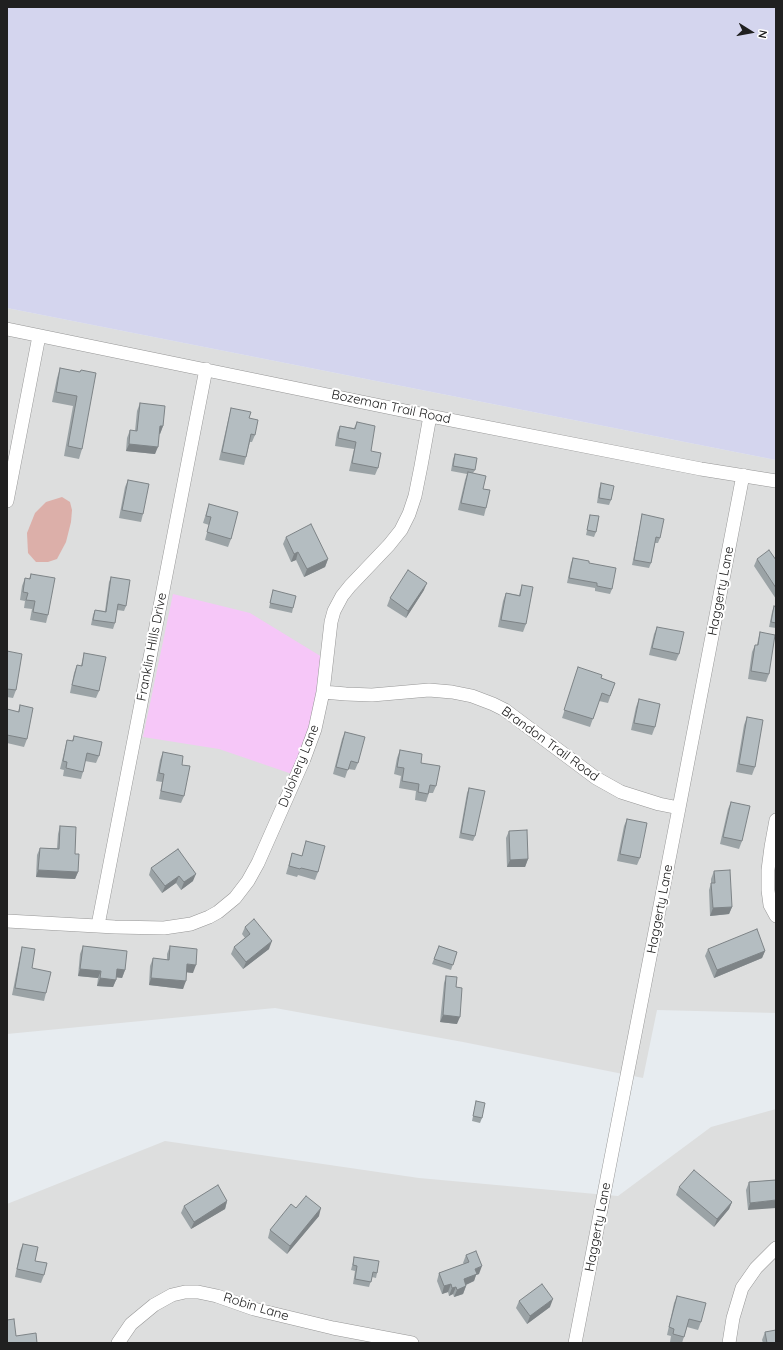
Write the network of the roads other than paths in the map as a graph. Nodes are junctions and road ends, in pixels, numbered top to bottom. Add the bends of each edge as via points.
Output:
1 (7, 329) edge
2 (39, 336) junction
3 (206, 369) junction
4 (430, 416) junction
5 (743, 475) junction
6 (776, 481) edge
7 (7, 501) edge
8 (323, 692) junction
9 (679, 808) junction
10 (776, 820) edge
11 (776, 916) edge
12 (7, 921) edge
13 (98, 925) junction
14 (776, 1248) edge
15 (364, 1339) edge
16 (118, 1343) edge
17 (412, 1343) edge
18 (575, 1343) edge
19 (729, 1343) edge

1 - 2 street, Bozeman Trail Road
2 - 3 street, Bozeman Trail Road
2 - 7 street
3 - 4 street, Bozeman Trail Road
3 - 13 street, Franklin Hills Drive
4 - 5 street, Bozeman Trail Road
4 - 8 street, Dulohery Lane via 415,496 401,530 350,586 334,611
5 - 6 street, Bozeman Trail Road
5 - 9 street, Haggerty Lane
8 - 9 street, Brandon Trail Road via 372,695 429,690 472,696 505,710 596,778 621,792
8 - 13 street, Dulohery Lane via 315,729 304,759 258,862 235,898 209,917 182,926 164,928
9 - 18 street, Haggerty Lane
10 - 11 street via 768,870 770,905
12 - 13 street, Dulohery Lane
14 - 19 street via 751,1274 742,1288
15 - 16 street, Robin Lane via 254,1309 207,1293 185,1292 172,1295 146,1311 131,1324
15 - 17 street, Robin Lane

